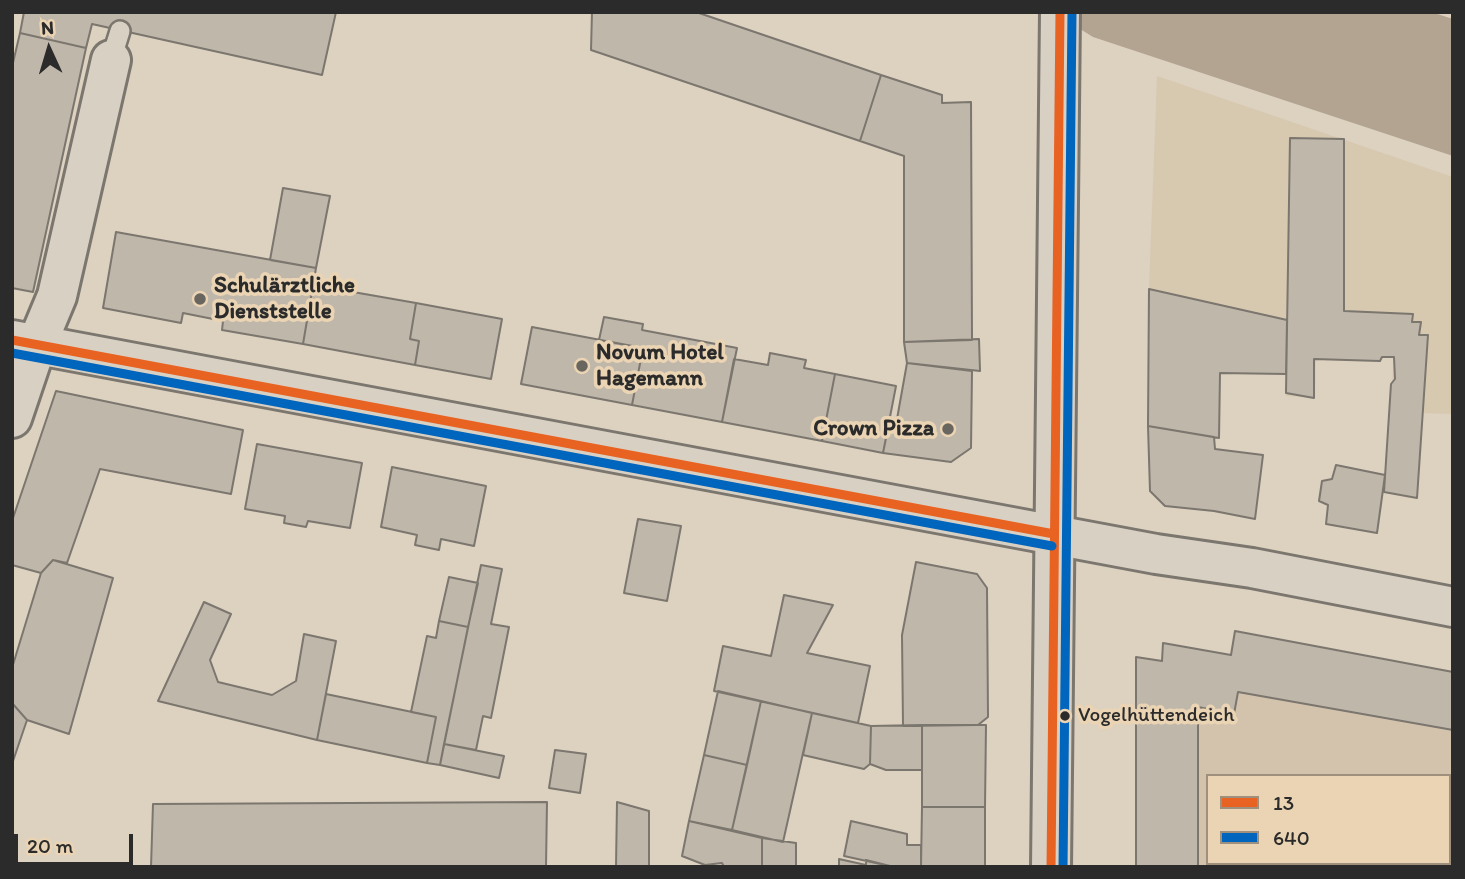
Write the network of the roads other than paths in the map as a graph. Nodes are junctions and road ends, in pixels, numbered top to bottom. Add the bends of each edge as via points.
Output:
1 (1060, 12) edge
2 (116, 45) dead end
3 (25, 342) edge
4 (12, 418) edge
5 (1054, 534) junction
6 (1453, 607) edge
7 (1051, 867) edge

1 - 5 street
2 - 3 street via 57,296
3 - 4 street
3 - 5 street
5 - 6 street
5 - 7 street

